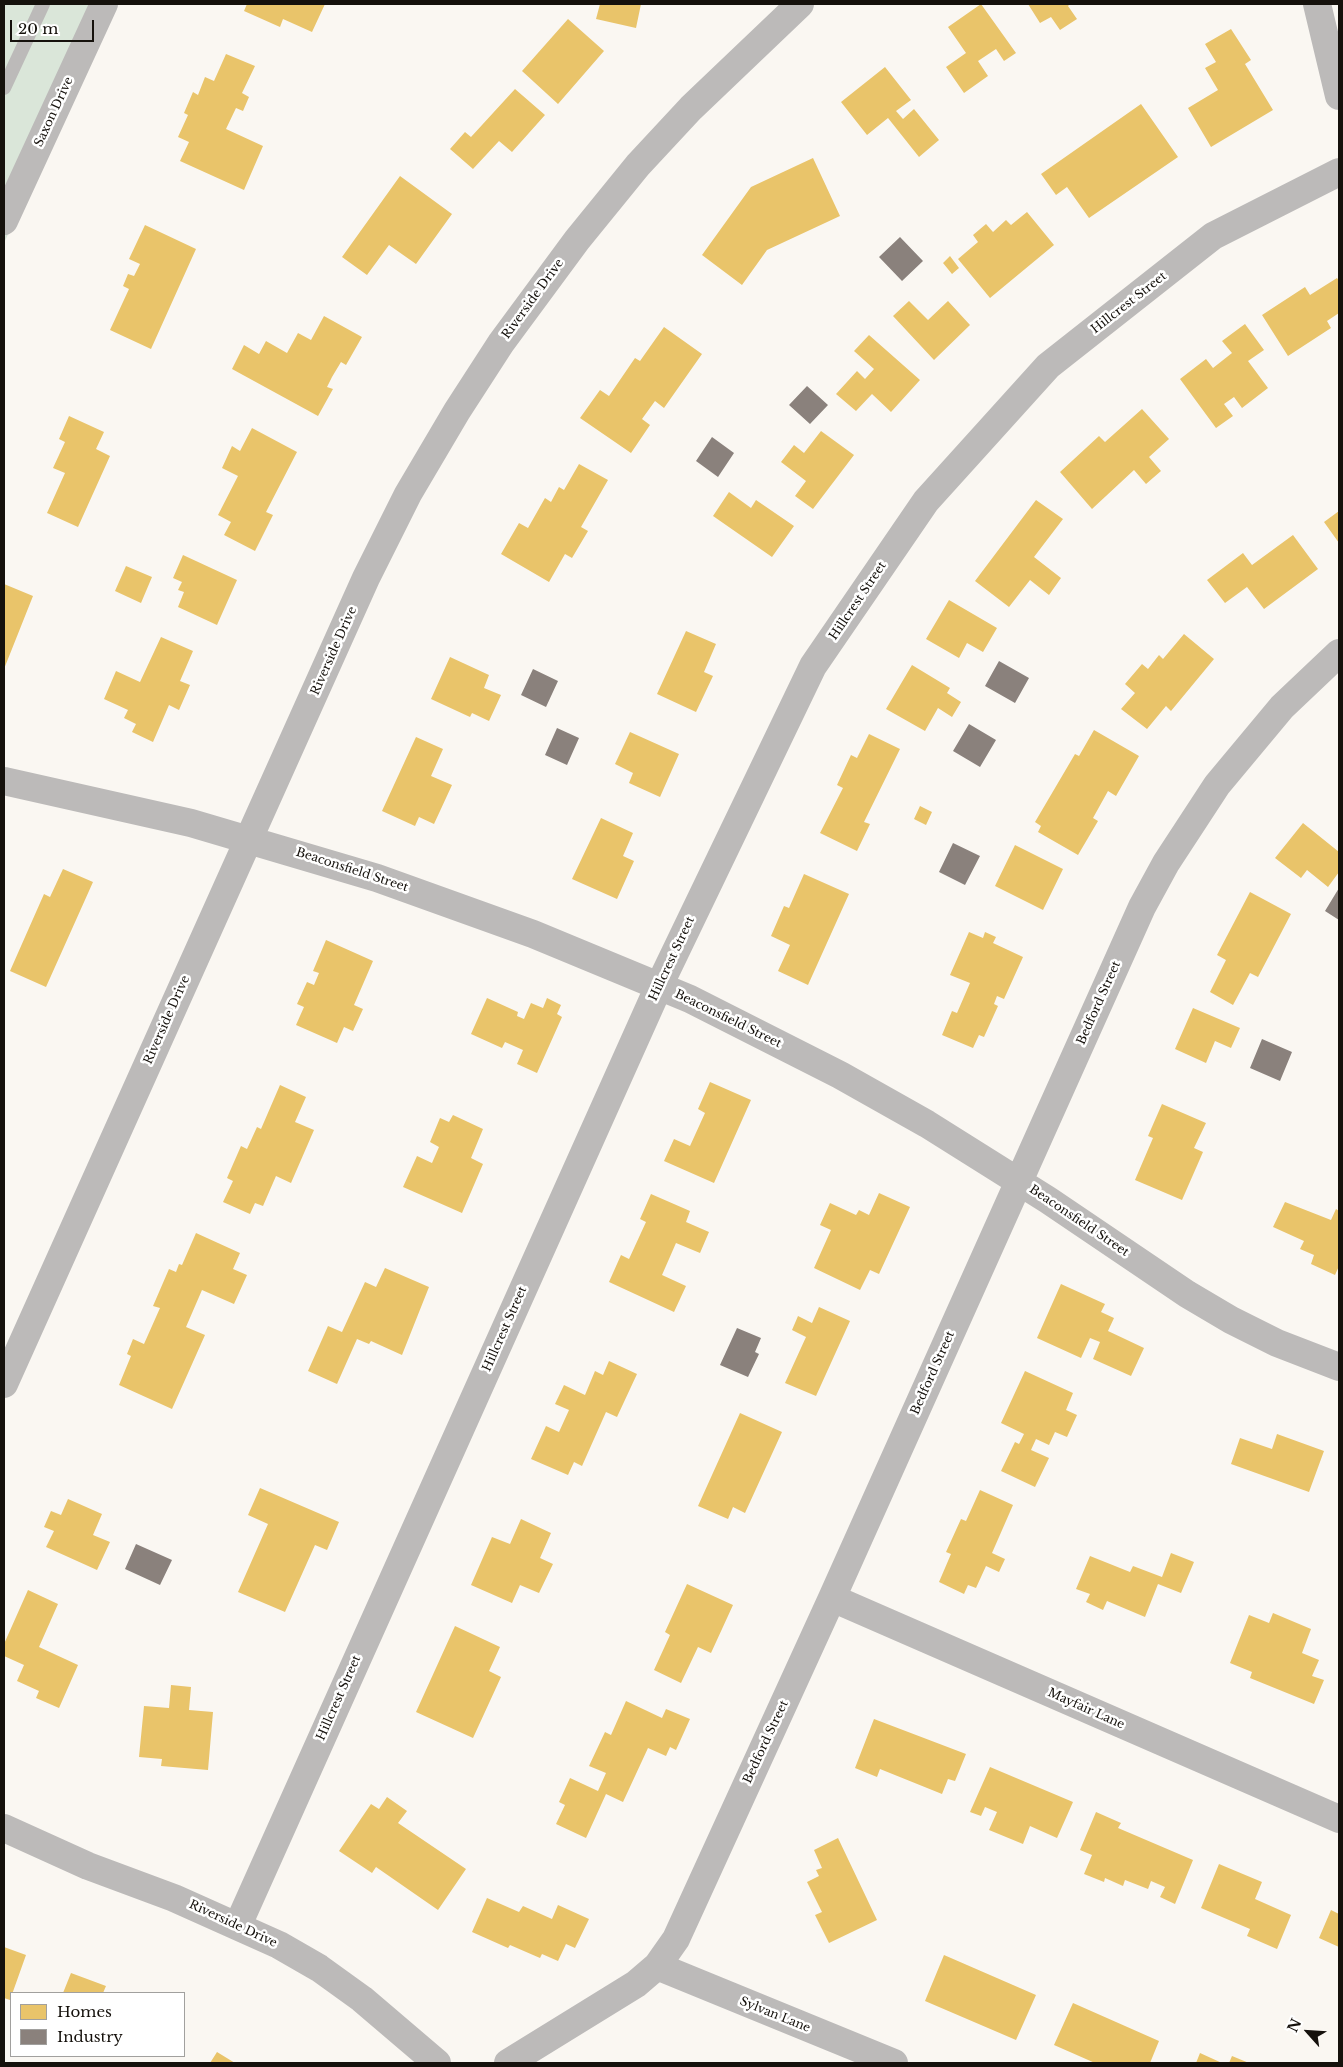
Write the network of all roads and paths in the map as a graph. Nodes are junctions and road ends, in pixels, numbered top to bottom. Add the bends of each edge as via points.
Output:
1 (43, 4) edge
2 (104, 4) edge
3 (800, 4) edge
4 (1317, 4) edge
5 (4, 88) edge
6 (1339, 96) edge
7 (1339, 172) edge
8 (4, 221) edge
9 (1339, 654) edge
10 (4, 781) edge
11 (249, 839) junction
12 (659, 986) junction
13 (1018, 1181) junction
14 (1339, 1367) edge
15 (4, 1384) edge
16 (832, 1598) junction
17 (1339, 1819) edge
18 (4, 1828) edge
19 (238, 1925) junction
20 (657, 1966) junction
21 (437, 2063) edge
22 (508, 2063) edge
23 (894, 2063) edge

1 - 5 lane
2 - 8 street, Saxon Drive
3 - 11 street, Riverside Drive via 691,108 638,165 571,248 496,351 408,494 366,578
4 - 6 street
7 - 12 street, Hillcrest Street via 1213,236 1048,366 926,501 813,666
9 - 13 street, Bedford Street via 1282,707 1242,753 1195,816 1166,863 1142,907
10 - 11 street, Beaconsfield Street via 155,814
11 - 12 street, Beaconsfield Street via 422,892
11 - 15 street, Riverside Drive
12 - 13 street, Beaconsfield Street via 840,1075
12 - 19 street, Hillcrest Street
13 - 14 street, Beaconsfield Street via 1231,1320 1277,1343
13 - 16 street, Bedford Street
16 - 17 street, Mayfair Lane
16 - 20 street, Bedford Street via 676,1939
18 - 19 street, Riverside Drive via 88,1866
19 - 21 street, Riverside Drive via 319,1968
20 - 22 street, Bedford Street via 636,1984
20 - 23 street, Sylvan Lane

